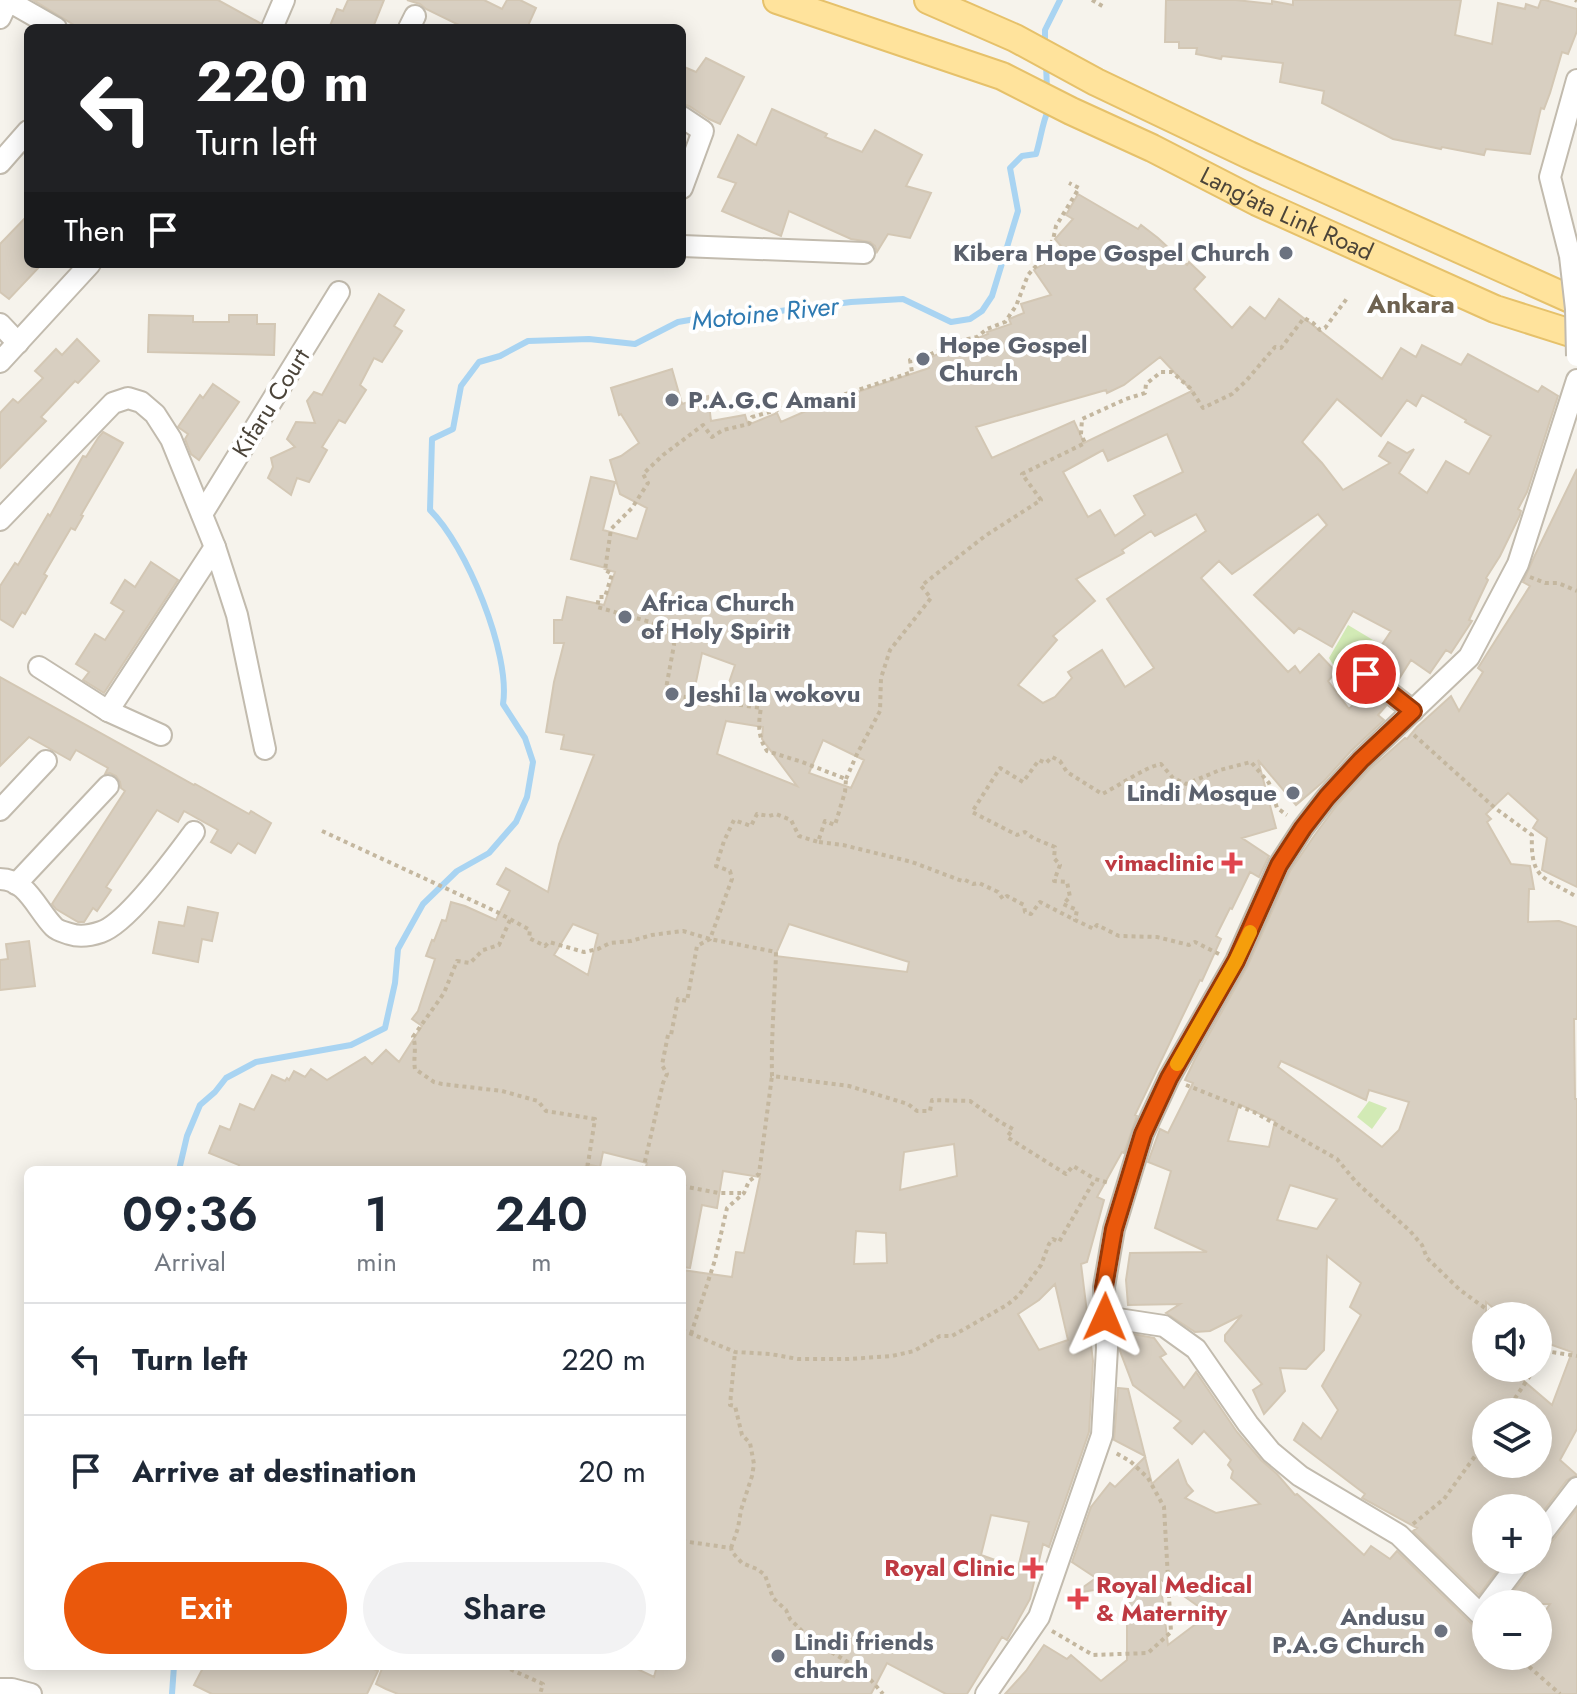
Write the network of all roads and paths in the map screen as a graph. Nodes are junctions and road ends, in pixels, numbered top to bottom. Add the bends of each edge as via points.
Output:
1 (284, 0) edge
2 (777, 0) edge
3 (928, 0) edge
4 (1092, 0) edge
5 (1104, 7) dead end
6 (0, 18) edge
7 (49, 24) edge
8 (274, 24) edge
9 (1577, 80) edge
10 (686, 120) edge
11 (24, 136) edge
12 (0, 163) edge
13 (686, 177) edge
14 (1069, 183) dead end
15 (686, 246) edge
16 (864, 253) dead end
17 (86, 268) edge
18 (339, 292) dead end
19 (1348, 297) dead end
20 (1577, 302) edge
21 (0, 324) edge
22 (1577, 335) edge
23 (18, 343) junction
24 (1577, 356) edge
25 (0, 362) edge
26 (1577, 380) edge
27 (202, 514) junction
28 (0, 520) edge
29 (215, 547) junction
30 (1518, 564) junction
31 (1577, 591) edge
32 (39, 667) dead end
33 (1366, 674) dead end
34 (108, 711) junction
35 (1406, 717) junction
36 (161, 735) dead end
37 (265, 749) dead end
38 (46, 761) dead end
39 (846, 779) junction
40 (108, 786) dead end
41 (0, 810) edge
42 (1303, 828) junction
43 (322, 831) dead end
44 (194, 832) dead end
45 (818, 842) junction
46 (8, 882) edge
47 (1577, 897) edge
48 (510, 920) junction
49 (1075, 920) junction
50 (710, 939) junction
51 (1236, 961) junction
52 (772, 1076) junction
53 (1169, 1078) junction
54 (588, 1166) edge
55 (644, 1166) edge
56 (1095, 1179) junction
57 (686, 1187) edge
58 (1126, 1187) junction
59 (744, 1193) junction
60 (1477, 1302) edge
61 (1105, 1317) junction
62 (686, 1332) edge
63 (691, 1334) junction
64 (735, 1352) junction
65 (1552, 1352) edge
66 (1577, 1356) edge
67 (1097, 1447) junction
68 (1472, 1460) edge
69 (1577, 1488) edge
70 (1552, 1521) edge
71 (1399, 1535) junction
72 (686, 1542) edge
73 (731, 1548) junction
74 (1472, 1606) edge
75 (1039, 1617) junction
76 (512, 1670) edge
77 (1533, 1670) edge
78 (0, 1689) edge
79 (31, 1694) edge
80 (540, 1694) edge
81 (883, 1694) edge
82 (986, 1694) edge
83 (1560, 1694) edge

1 - 8 street
2 - 22 main road, Lang'ata Link Road via 1002,76 1257,202 1495,309
3 - 20 main road, Lang'ata Link Road via 1249,155
4 - 5 path
6 - 7 street via 7,3
9 - 24 street, bridge via 1550,177 1570,256
10 - 13 street via 703,131
11 - 12 street
14 - 39 path via 1079,188 1056,226 1047,258 1028,275 1005,322 910,360 912,372 886,381 752,417 749,424 712,437 703,425 643,474 648,483 611,529 605,570 612,574 597,607 673,633 665,694 761,708 758,730 767,751
15 - 16 street
17 - 23 street
18 - 27 street, Kifaru Court
19 - 39 path via 1325,328 1304,318 1232,394 1203,408 1172,372 1161,372 1146,384 1145,393 1082,419 1085,443 1022,474 1041,500 921,586 931,598 890,650 881,678 880,711
21 - 23 street
23 - 25 street
26 - 30 street
27 - 28 street via 171,439 155,414 128,398 113,403
27 - 29 street
29 - 34 street
29 - 37 street via 237,615
30 - 31 path via 1524,574
30 - 35 street via 1469,657
32 - 34 street
33 - 35 street
34 - 36 street
35 - 42 street
35 - 47 path via 1495,808 1532,835 1531,857 1547,881
38 - 41 street
39 - 45 path via 835,825 825,821
40 - 46 street
42 - 49 path via 1277,808 1269,783 1251,762 1186,784 1161,764 1102,794 1052,757 1046,763 1039,760 1023,782 1000,768 972,812 1055,847 1060,865 1054,881 1067,882 1070,897 1063,904 1077,910
42 - 51 street via 1279,865
43 - 48 path
44 - 46 street via 124,917 103,932 76,936 56,929 29,892
45 - 49 path via 912,862 979,883 1024,905 1025,912 1031,914 1040,902
45 - 50 path via 799,836 791,820 776,814 757,814 751,826 734,820 716,866 730,871 732,879
48 - 50 path via 545,946 549,942 584,952 683,931
48 - 54 path via 499,945 483,950 470,963 457,961 444,993 413,1037 415,1069 434,1082 502,1091 538,1101 546,1111 595,1119
49 - 51 path via 1119,936 1195,942
50 - 52 path via 776,952
50 - 55 path via 697,946 687,1001 678,999 662,1065 667,1074
51 - 53 street
52 - 56 path via 849,1086 917,1111 930,1111 932,1100 970,1101 1013,1129 1007,1137 1066,1174 1073,1166
52 - 59 path via 759,1174
53 - 58 street
53 - 60 path via 1254,1112 1337,1159 1410,1231 1427,1258
56 - 58 path
56 - 64 path via 1059,1242 1053,1239 1049,1244 1019,1295 952,1336 892,1356 798,1359
57 - 59 path
58 - 61 street via 1106,1273
59 - 63 path via 727,1208
61 - 67 street via 1102,1435
61 - 71 street via 1164,1326 1196,1349 1271,1452 1300,1476
62 - 63 path
63 - 64 path
64 - 73 path via 730,1405 735,1406 754,1464
65 - 66 path
67 - 75 street
67 - 75 path via 1130,1461 1148,1478 1164,1507 1171,1632 1148,1653 1093,1655
68 - 71 path via 1444,1499
69 - 70 street
71 - 74 street
72 - 73 path
73 - 81 path via 742,1563 765,1575 773,1598 811,1640 863,1671
75 - 82 street
76 - 80 path via 543,1684
77 - 83 path
78 - 79 street

